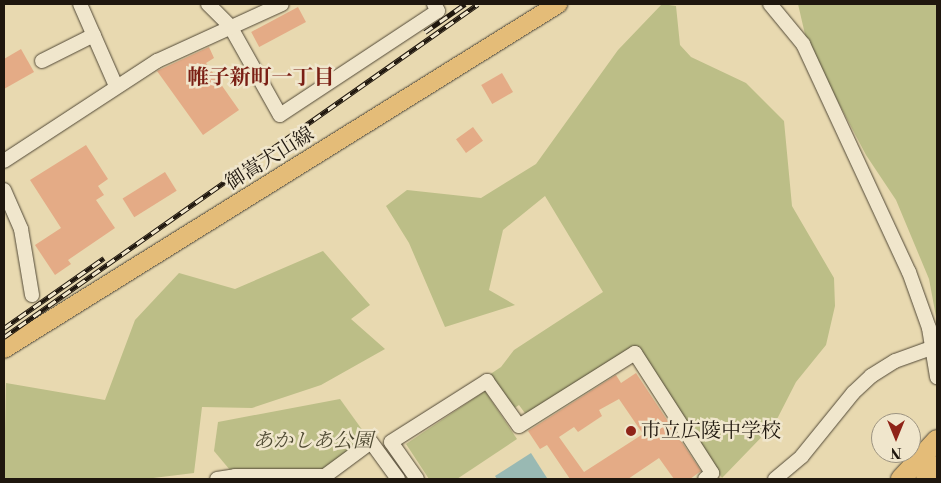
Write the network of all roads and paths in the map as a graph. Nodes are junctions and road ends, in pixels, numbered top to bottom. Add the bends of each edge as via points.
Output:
1 (80, 4) edge
2 (208, 4) edge
3 (282, 4) edge
4 (434, 4) edge
5 (558, 4) edge
6 (770, 4) edge
7 (230, 26) junction
8 (94, 36) junction
9 (42, 61) dead end
10 (116, 86) junction
11 (4, 161) edge
12 (4, 190) edge
13 (32, 295) dead end
14 (934, 347) junction
15 (4, 349) edge
16 (937, 378) edge
17 (937, 440) edge
18 (937, 466) edge
19 (217, 479) edge
20 (398, 479) edge
21 (417, 479) edge
22 (705, 479) edge
23 (776, 479) edge
24 (902, 479) edge
25 (926, 479) edge

1 - 8 street
2 - 7 street
3 - 7 street
4 - 7 street via 438,11 280,115
5 - 15 main road, 御嵩犬山線
6 - 14 street via 803,44 909,272
7 - 10 street via 157,61
8 - 9 street
8 - 10 street
10 - 11 street
12 - 13 street via 21,229
14 - 16 street
14 - 23 street via 895,361 872,376 853,393 802,456
17 - 24 highway
18 - 25 highway
19 - 20 street via 325,476 371,442
21 - 22 street via 391,442 487,381 519,426 635,353 712,473

